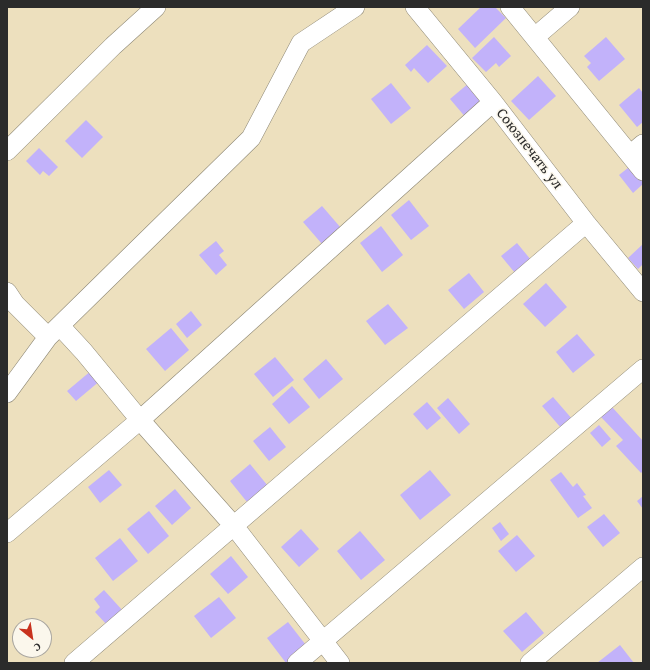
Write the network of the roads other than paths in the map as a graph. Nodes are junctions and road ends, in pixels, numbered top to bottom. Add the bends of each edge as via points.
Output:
1 (156, 7) edge
2 (356, 7) edge
3 (415, 7) edge
4 (510, 7) edge
5 (570, 7) edge
6 (535, 37) junction
7 (493, 102) junction
8 (637, 150) edge
9 (7, 151) edge
10 (643, 171) edge
11 (586, 223) junction
12 (7, 292) edge
13 (643, 292) edge
14 (54, 331) junction
15 (643, 369) edge
16 (7, 393) edge
17 (140, 420) junction
18 (234, 526) junction
19 (7, 533) edge
20 (643, 567) edge
21 (323, 642) junction
22 (74, 663) edge
23 (297, 663) edge
24 (340, 663) edge
25 (530, 663) edge

1 - 9 street
2 - 14 street via 301,44 251,138
3 - 7 street, Союзпечать ул
4 - 6 street
5 - 6 street
6 - 8 street
7 - 11 street, Союзпечать ул
7 - 17 street
8 - 10 street
11 - 13 street, Союзпечать ул
11 - 18 street
12 - 14 street via 15,304
14 - 16 street
14 - 17 street via 84,352
15 - 21 street
17 - 18 street
17 - 19 street
18 - 21 street
18 - 22 street
20 - 25 street
21 - 23 street
21 - 24 street

